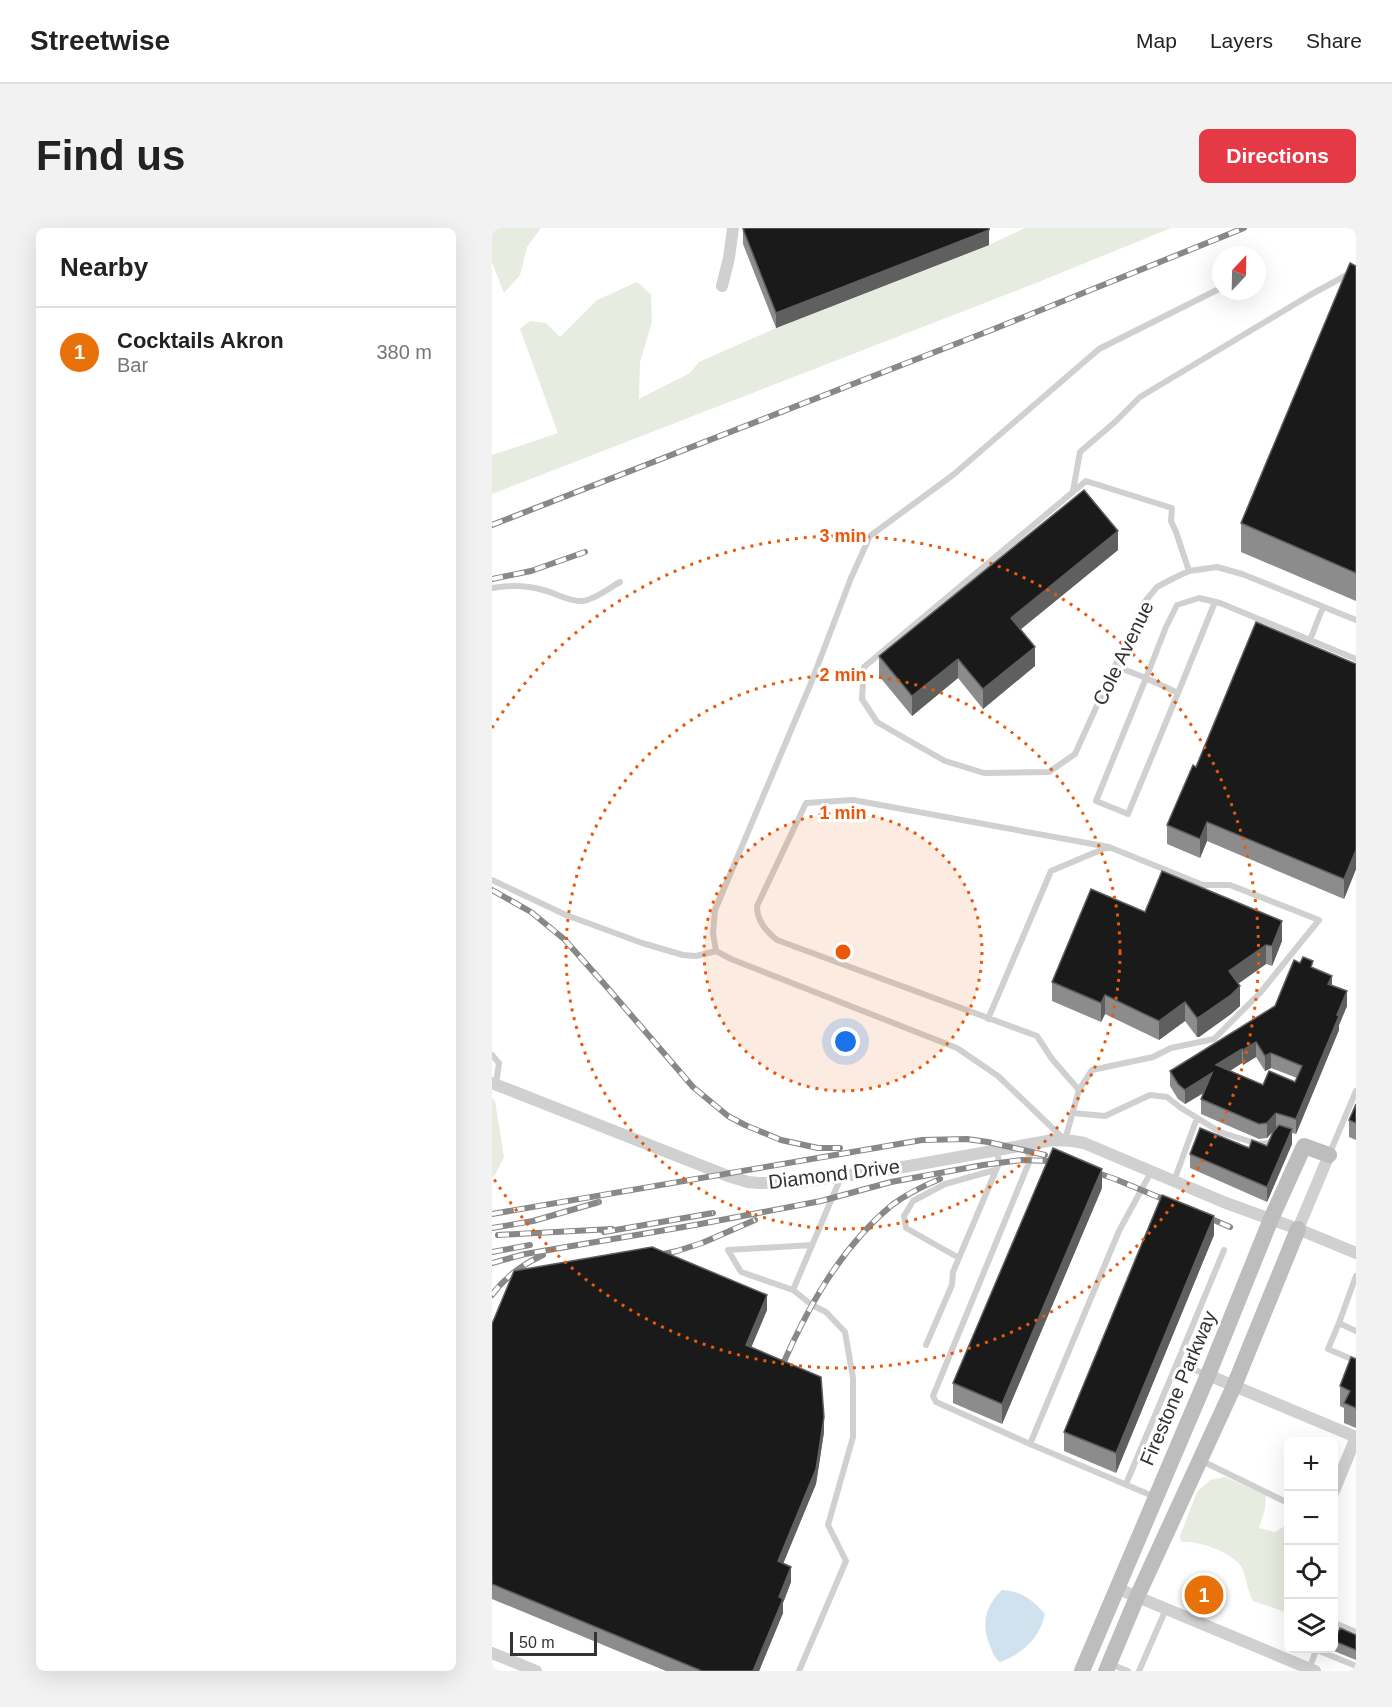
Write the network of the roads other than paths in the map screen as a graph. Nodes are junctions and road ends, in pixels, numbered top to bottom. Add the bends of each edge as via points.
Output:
1 (733, 228) edge
2 (1356, 270) edge
3 (722, 286) dead end
4 (1212, 293) edge
5 (1073, 492) junction
6 (1189, 571) junction
7 (620, 582) dead end
8 (492, 588) edge
9 (1215, 602) junction
10 (1323, 607) junction
11 (1356, 620) edge
12 (1310, 640) junction
13 (1356, 659) edge
14 (1115, 666) junction
15 (1146, 678) junction
16 (1178, 693) junction
17 (1109, 847) junction
18 (492, 880) edge
19 (716, 951) junction
20 (988, 1019) junction
21 (492, 1055) edge
22 (494, 1084) edge
23 (1079, 1090) junction
24 (1356, 1091) edge
25 (1073, 1113) junction
26 (1197, 1118) junction
27 (1277, 1133) edge
28 (1065, 1140) junction
29 (1026, 1145) junction
30 (997, 1150) junction
31 (1329, 1155) junction
32 (995, 1170) junction
33 (1151, 1172) junction
34 (841, 1176) junction
35 (1174, 1181) junction
36 (1271, 1219) junction
37 (1298, 1229) junction
38 (812, 1245) junction
39 (1224, 1250) dead end
40 (1356, 1253) edge
41 (959, 1258) junction
42 (1356, 1276) edge
43 (793, 1290) junction
44 (1338, 1323) junction
45 (1356, 1331) edge
46 (926, 1345) dead end
47 (1356, 1361) edge
48 (1177, 1363) junction
49 (1208, 1375) junction
50 (1234, 1386) junction
51 (1356, 1437) edge
52 (1030, 1444) junction
53 (1200, 1460) junction
54 (1338, 1481) edge
55 (1126, 1484) junction
56 (1155, 1497) junction
57 (1284, 1501) edge
58 (1116, 1588) junction
59 (1137, 1597) junction
60 (1166, 1609) junction
61 (1338, 1624) edge
62 (1356, 1632) edge
63 (492, 1653) edge
64 (1316, 1653) edge
65 (1326, 1653) edge
66 (1356, 1666) edge
67 (1108, 1667) edge
68 (1312, 1670) edge
69 (536, 1671) edge
70 (800, 1671) edge
71 (1082, 1671) edge
72 (1128, 1671) edge
73 (1139, 1671) edge

1 - 3 street
2 - 5 lane via 1140,397 1080,452
4 - 19 lane via 1099,350 953,475 870,536 715,910
5 - 6 lane via 1086,481 1172,508 1171,521
5 - 14 lane, Cole Avenue via 864,667 862,699 877,722 945,760 984,773 1049,772 1074,754
6 - 10 lane, Cole Avenue via 1217,567 1230,570
6 - 14 lane, Cole Avenue via 1157,587 1143,604
7 - 8 lane via 583,601 523,586
9 - 12 lane
9 - 15 lane via 1199,598 1177,605
9 - 16 lane
10 - 11 lane, Cole Avenue
10 - 12 lane
12 - 13 lane
14 - 15 lane
15 - 16 lane
15 - 16 lane via 1096,801 1128,814
17 - 20 lane via 1051,871
17 - 20 lane via 853,800 806,802 757,906 757,915 767,932 777,940
17 - 23 lane via 1203,885 1230,885 1319,920 1260,993 1214,1039 1092,1070
18 - 19 lane via 567,915 642,943 683,955
19 - 28 lane via 957,1048 998,1076
20 - 23 lane via 1036,1036
21 - 22 lane via 499,1063
22 - 34 street, Diamond Drive via 742,1180 782,1184
23 - 25 lane
24 - 31 lane
25 - 26 lane via 1106,1116 1150,1095 1167,1097
25 - 28 lane
26 - 27 lane via 1220,1132 1258,1144 1270,1143
26 - 35 lane
28 - 29 street, Diamond Drive
28 - 33 street, Diamond Drive via 1084,1143
29 - 30 street, Diamond Drive
29 - 52 lane via 1030,1160 933,1395 936,1402
30 - 32 lane via 999,1163
30 - 34 street, Diamond Drive
31 - 36 street, Firestone Parkway via 1299,1142
31 - 37 street
32 - 41 lane
32 - 41 lane via 945,1184 912,1201 904,1216 906,1228
33 - 35 street, Diamond Drive
33 - 52 lane via 1119,1231
34 - 38 lane
35 - 36 street, Diamond Drive
36 - 37 street, Diamond Drive
36 - 49 street, Firestone Parkway
37 - 40 street, Diamond Drive
37 - 50 street
38 - 43 lane
38 - 43 lane via 728,1250 741,1272
39 - 48 lane
41 - 46 lane via 952,1285
42 - 44 lane
43 - 70 lane via 826,1312 845,1332 853,1378 853,1437 828,1525 846,1562
44 - 45 lane
44 - 47 lane via 1328,1349
48 - 49 lane
48 - 55 lane
49 - 50 street
49 - 56 street, Firestone Parkway
50 - 51 street
50 - 53 street
51 - 54 street
52 - 55 lane
53 - 57 lane
53 - 59 street
55 - 56 lane
56 - 58 street, Firestone Parkway
58 - 59 street
58 - 71 street, Firestone Parkway
59 - 60 street
59 - 67 street
60 - 68 street
60 - 73 lane
61 - 62 lane
63 - 69 street
64 - 68 lane
65 - 66 lane
67 - 72 lane

